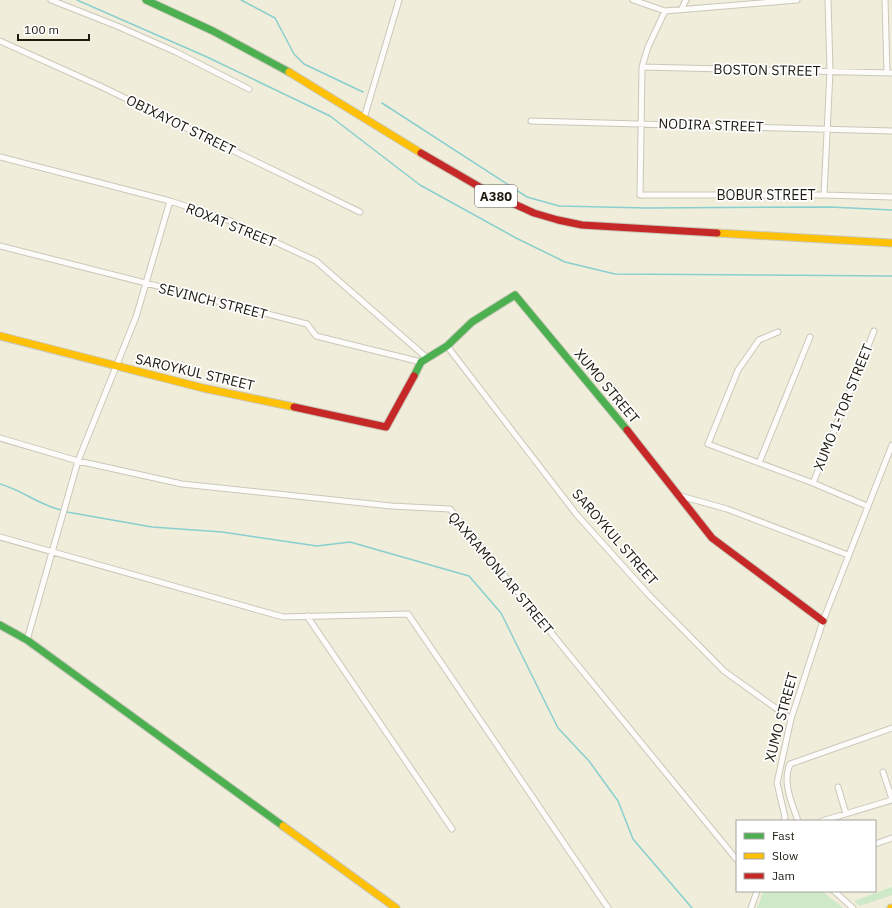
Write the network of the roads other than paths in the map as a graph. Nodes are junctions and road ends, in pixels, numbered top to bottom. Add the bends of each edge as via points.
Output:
1 (52, 0) edge
2 (146, 0) edge
3 (399, 0) edge
4 (633, 0) edge
5 (686, 0) edge
6 (797, 0) edge
7 (828, 0) edge
8 (885, 0) edge
9 (682, 8) junction
10 (664, 11) junction
11 (0, 41) edge
12 (642, 67) junction
13 (830, 71) junction
14 (890, 73) edge
15 (249, 89) dead end
16 (364, 118) junction
17 (531, 121) dead end
18 (641, 123) junction
19 (827, 129) junction
20 (892, 130) edge
21 (0, 157) edge
22 (824, 195) junction
23 (892, 197) edge
24 (170, 201) junction
25 (360, 212) dead end
26 (892, 243) edge
27 (0, 246) edge
28 (146, 284) junction
29 (874, 331) dead end
30 (778, 332) dead end
31 (0, 336) edge
32 (810, 337) dead end
33 (447, 346) junction
34 (424, 360) junction
35 (116, 366) junction
36 (0, 438) edge
37 (892, 445) edge
38 (78, 461) junction
39 (760, 463) junction
40 (813, 483) junction
41 (677, 495) junction
42 (867, 506) junction
43 (0, 537) edge
44 (51, 552) junction
45 (848, 555) junction
46 (307, 616) junction
47 (823, 621) junction
48 (0, 626) edge
49 (27, 640) junction
50 (791, 719) junction
51 (892, 728) edge
52 (883, 772) dead end
53 (838, 787) dead end
54 (892, 800) edge
55 (846, 814) junction
56 (784, 820) edge
57 (798, 820) edge
58 (825, 820) edge
59 (452, 829) dead end
60 (892, 838) edge
61 (876, 844) edge
62 (736, 859) edge
63 (757, 892) edge
64 (835, 892) edge
65 (396, 908) edge
66 (608, 908) edge
67 (751, 908) edge
68 (853, 908) edge

1 - 15 street via 170,49
2 - 16 main road, A380 via 219,32
3 - 16 street
4 - 10 street
5 - 9 street
6 - 9 street
7 - 13 street
8 - 14 street
9 - 10 street
10 - 12 street
11 - 25 street, OBIXAYOT STREET via 100,86
12 - 13 street, BOSTON STREET
12 - 18 street
13 - 14 street, BOSTON STREET
13 - 19 street
16 - 26 main road, A380 via 486,191 536,215 562,222 614,228
17 - 18 street, NODIRA STREET
18 - 19 street, NODIRA STREET
18 - 22 street, BOBUR STREET via 640,195
19 - 20 street, NODIRA STREET
19 - 22 street
21 - 24 street, ROXAT STREET
22 - 23 street, BOBUR STREET
24 - 28 street
24 - 34 street, ROXAT STREET via 228,220 316,260
27 - 28 street, SEVINCH STREET
28 - 34 street, SEVINCH STREET via 307,324 316,336 323,338
28 - 35 street
29 - 40 street, XUMO 1-TOR STREET
30 - 39 street via 759,340 738,370 708,444
31 - 35 main road, SAROYKUL STREET
32 - 39 street
33 - 34 main road
33 - 41 main road, XUMO STREET via 472,322 515,294 641,447
33 - 50 street, SAROYKUL STREET via 577,515 648,594 724,671
34 - 35 main road, SAROYKUL STREET via 386,427 203,388
35 - 38 street
36 - 38 street, QAXRAMONLAR STREET
37 - 42 street, XUMO STREET
38 - 44 street
38 - 62 street, QAXRAMONLAR STREET via 182,484 390,506 450,509
39 - 40 street
40 - 42 street
41 - 45 street via 727,509
41 - 47 main road, XUMO STREET via 712,538
42 - 45 street, XUMO STREET
43 - 44 street
44 - 46 street via 283,618
44 - 49 street
45 - 47 street, XUMO STREET
46 - 59 street
46 - 66 street via 408,614
47 - 50 street, XUMO STREET
48 - 49 main road
49 - 65 main road
50 - 56 street, XUMO STREET via 776,783
51 - 57 street via 790,764 786,772 787,784
52 - 54 street
53 - 55 street
54 - 55 street
55 - 58 street
60 - 61 street
63 - 67 street
64 - 68 street

